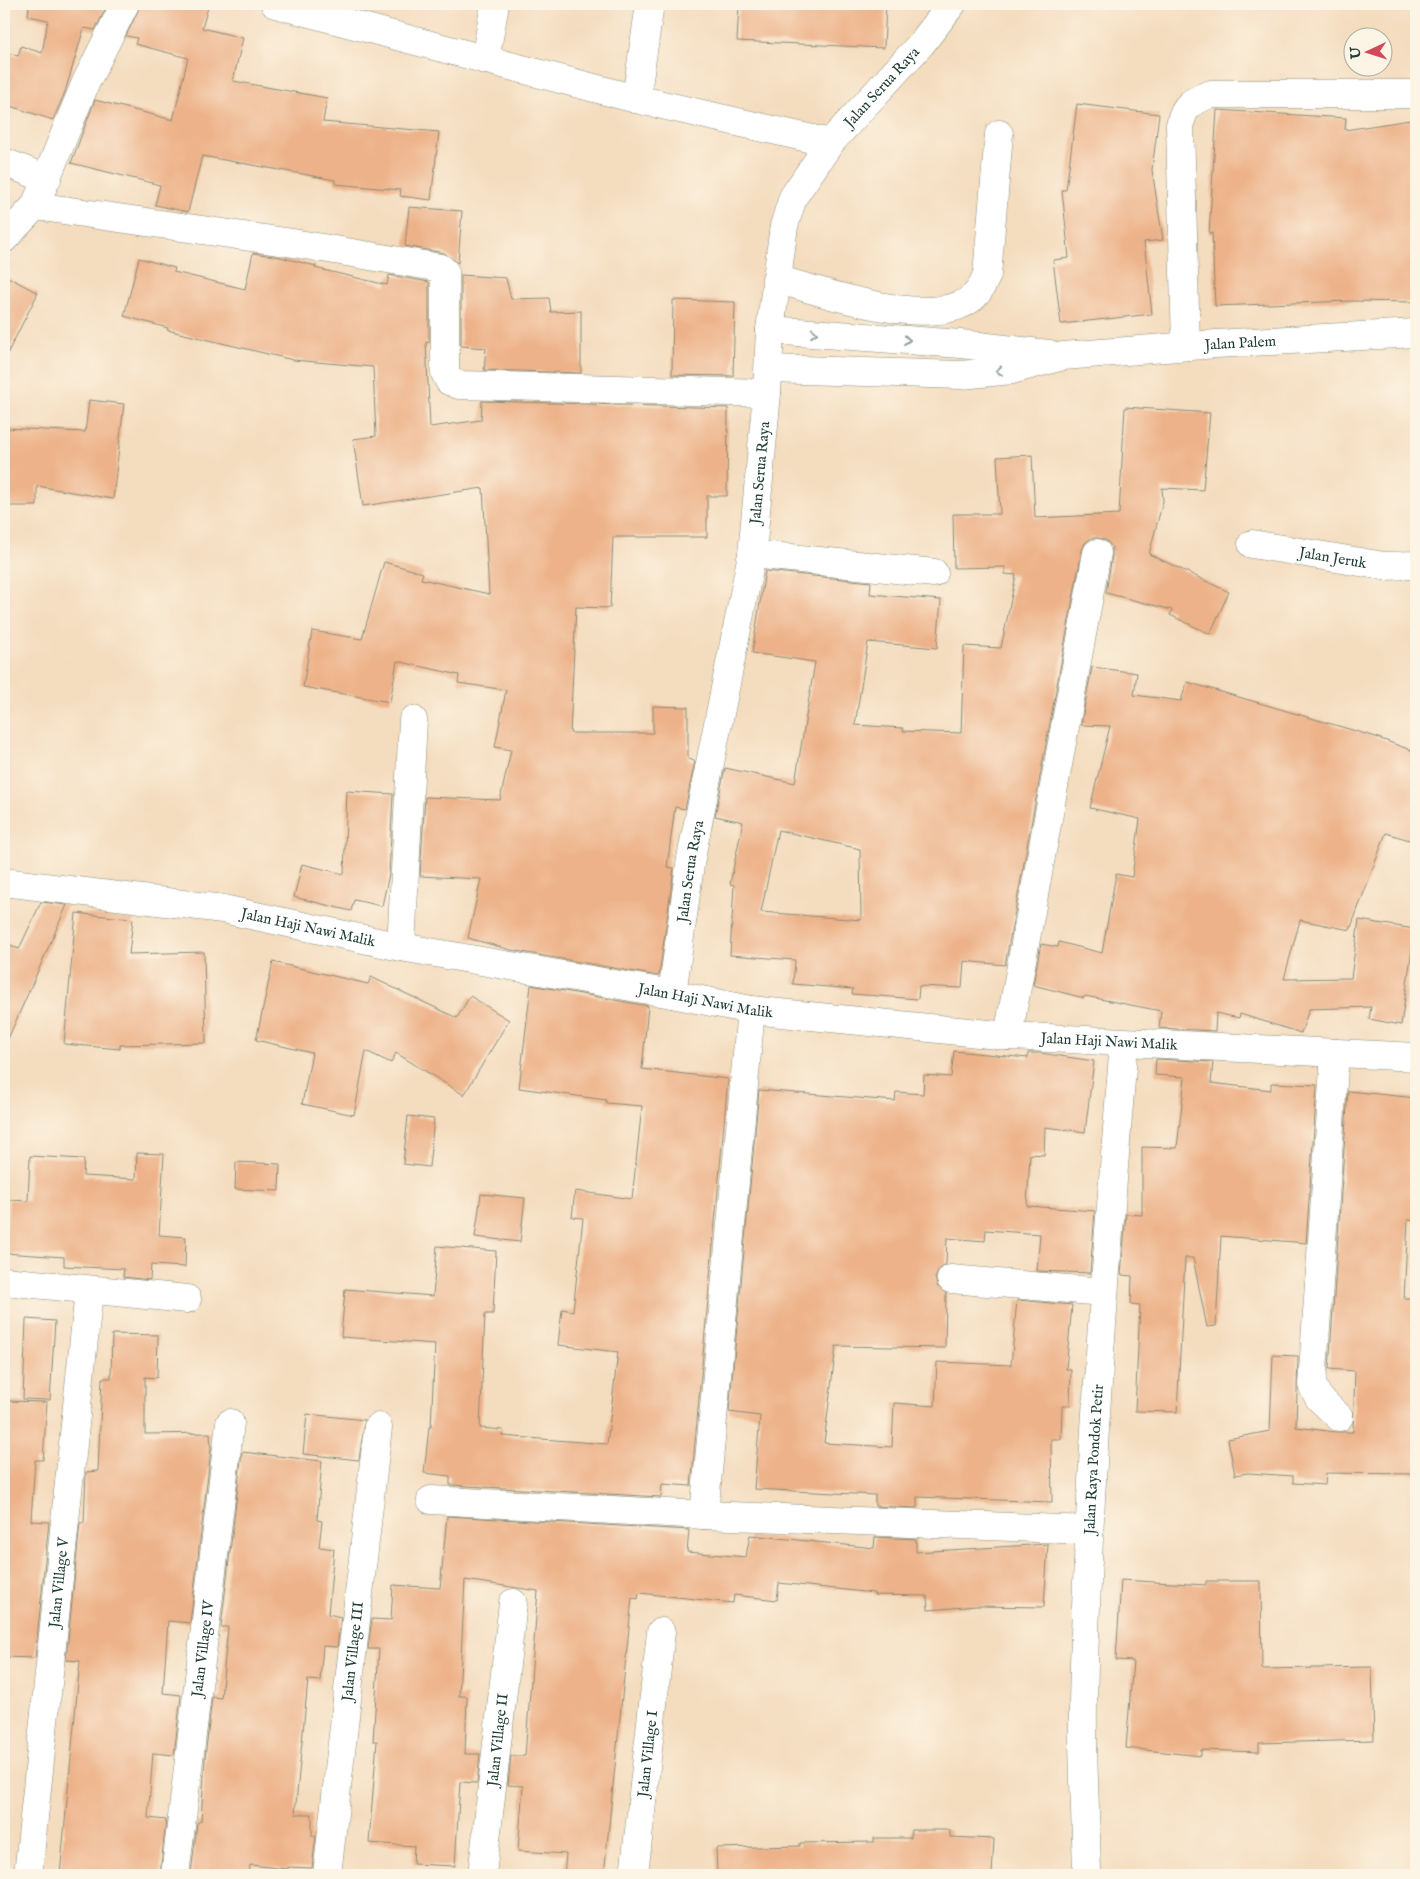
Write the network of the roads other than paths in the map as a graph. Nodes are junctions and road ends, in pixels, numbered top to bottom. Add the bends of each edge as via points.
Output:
1 (125, 4) edge
2 (275, 4) edge
3 (495, 4) edge
4 (650, 4) edge
5 (952, 4) edge
6 (485, 60) junction
7 (1416, 94) edge
8 (636, 99) junction
9 (999, 134) dead end
10 (830, 142) junction
11 (4, 162) edge
12 (46, 179) junction
13 (36, 206) junction
14 (4, 239) edge
15 (776, 279) junction
16 (770, 330) junction
17 (1416, 333) edge
18 (961, 344) junction
19 (1186, 346) junction
20 (1063, 356) junction
21 (961, 375) junction
22 (768, 381) junction
23 (1252, 544) dead end
24 (1097, 553) dead end
25 (752, 554) junction
26 (1416, 565) edge
27 (934, 573) dead end
28 (413, 720) dead end
29 (4, 882) edge
30 (401, 947) junction
31 (672, 994) junction
32 (750, 1010) junction
33 (1008, 1036) junction
34 (1124, 1043) junction
35 (1335, 1053) junction
36 (1416, 1057) edge
37 (951, 1279) dead end
38 (4, 1281) edge
39 (89, 1291) junction
40 (1103, 1292) junction
41 (187, 1299) dead end
42 (1339, 1417) dead end
43 (230, 1423) dead end
44 (378, 1427) dead end
45 (431, 1500) dead end
46 (704, 1515) junction
47 (1089, 1530) junction
48 (514, 1603) dead end
49 (661, 1632) dead end
50 (28, 1875) edge
51 (175, 1875) edge
52 (327, 1875) edge
53 (482, 1875) edge
54 (634, 1875) edge
55 (1087, 1875) edge

1 - 12 street via 86,82
2 - 6 street
3 - 6 street
4 - 8 street
5 - 10 street, Jalan Serua Raya via 921,44
6 - 8 street
7 - 19 street via 1211,94 1194,100 1183,111 1180,125
8 - 10 street
9 - 15 street via 986,274 978,292 963,303 909,312 869,305
10 - 15 street, Jalan Serua Raya via 793,197 784,226
11 - 12 street
12 - 13 street
13 - 14 street
13 - 22 street via 284,241 442,268 445,272 446,373 449,381 459,385
15 - 16 street, Jalan Serua Raya
16 -> 18 street
16 - 22 street, Jalan Serua Raya
17 - 19 street, Jalan Palem
18 - 20 street
18 - 21 street
19 - 20 street, Jalan Palem
20 -> 21 street via 1012,370
21 - 22 street
22 - 25 street, Jalan Serua Raya
23 - 26 street, Jalan Jeruk via 1384,566
24 - 33 street
25 - 27 street
25 - 31 street, Jalan Serua Raya via 691,858
28 - 30 street
29 - 30 street, Jalan Haji Nawi Malik via 223,909
30 - 31 street, Jalan Haji Nawi Malik
31 - 32 street, Jalan Haji Nawi Malik
32 - 33 street, Jalan Haji Nawi Malik
32 - 46 street
33 - 34 street, Jalan Haji Nawi Malik
34 - 35 street, Jalan Haji Nawi Malik
34 - 40 street, Jalan Raya Pondok Petir
35 - 36 street, Jalan Haji Nawi Malik
35 - 42 street via 1312,1385 1319,1398
37 - 40 street
38 - 39 street
39 - 41 street
39 - 50 street, Jalan Village V
40 - 47 street, Jalan Raya Pondok Petir
43 - 51 street, Jalan Village IV
44 - 52 street, Jalan Village III
45 - 46 street
46 - 47 street
47 - 55 street, Jalan Raya Pondok Petir via 1083,1706
48 - 53 street, Jalan Village II
49 - 54 street, Jalan Village I

